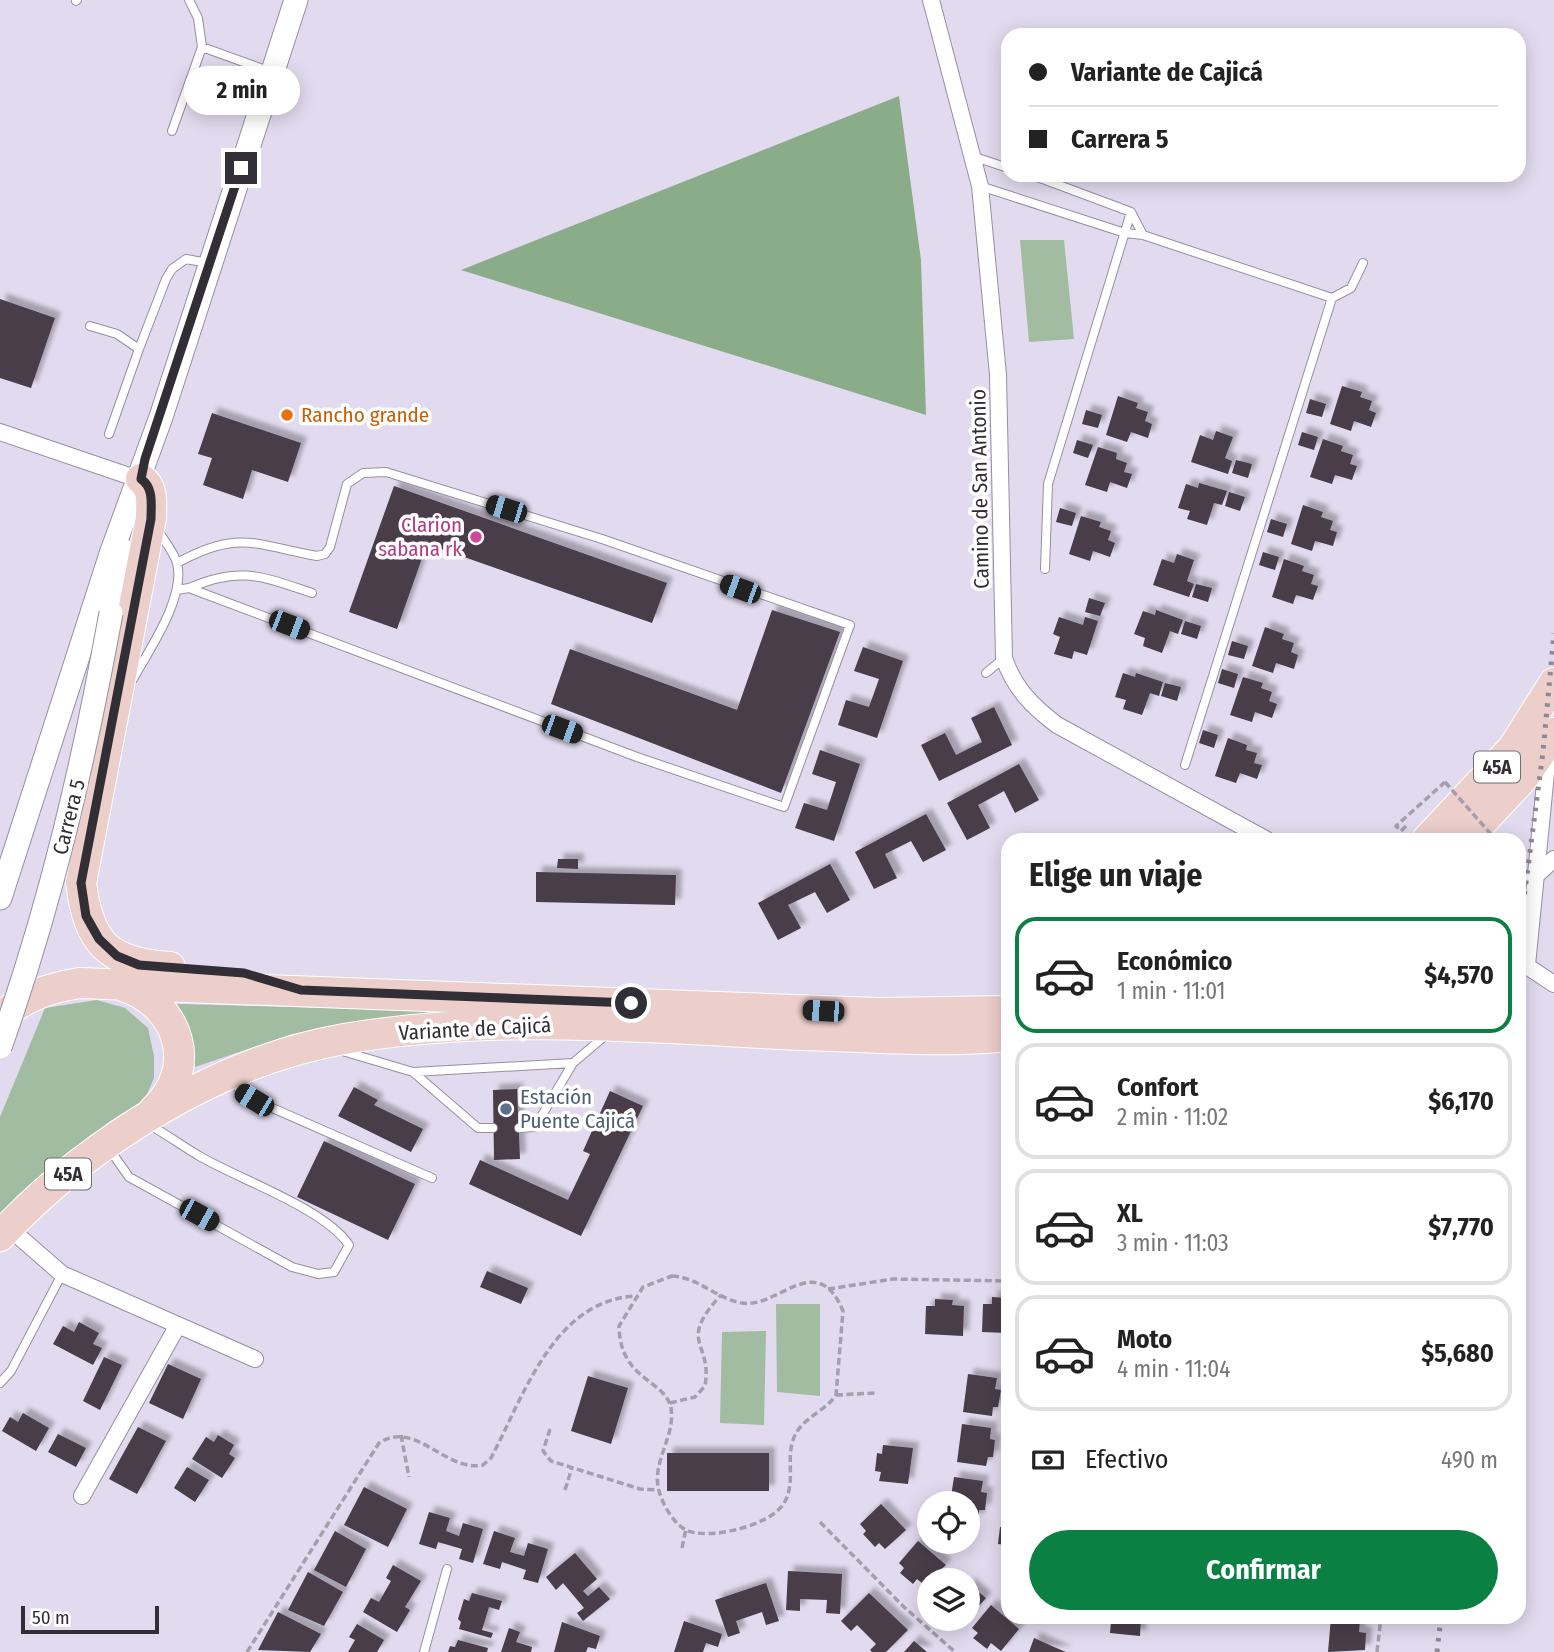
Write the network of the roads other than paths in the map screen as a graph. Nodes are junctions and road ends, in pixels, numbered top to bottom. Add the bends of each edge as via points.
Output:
1 (188, 0) edge
2 (931, 0) edge
3 (292, 5) edge
4 (202, 47) junction
5 (273, 72) junction
6 (172, 131) dead end
7 (975, 157) junction
8 (1001, 166) edge
9 (1051, 182) edge
10 (980, 186) junction
11 (1131, 212) junction
12 (1125, 233) junction
13 (1143, 235) junction
14 (208, 263) junction
15 (1363, 264) dead end
16 (1332, 298) junction
17 (90, 326) dead end
18 (139, 349) junction
19 (0, 432) edge
20 (109, 434) dead end
21 (141, 472) junction
22 (151, 519) junction
23 (177, 563) junction
24 (1045, 569) dead end
25 (189, 588) junction
26 (177, 590) junction
27 (312, 593) dead end
28 (1004, 658) junction
29 (986, 673) dead end
30 (1554, 683) edge
31 (111, 718) junction
32 (1551, 737) edge
33 (1185, 765) dead end
34 (1254, 833) edge
35 (1434, 833) edge
36 (1472, 833) edge
37 (1554, 859) edge
38 (1533, 878) junction
39 (0, 898) edge
40 (1526, 938) edge
41 (1526, 965) edge
42 (114, 983) junction
43 (1554, 984) edge
44 (301, 990) junction
45 (1001, 1011) edge
46 (0, 1018) edge
47 (615, 1027) junction
48 (1001, 1037) edge
49 (319, 1045) junction
50 (0, 1047) edge
51 (573, 1063) junction
52 (413, 1072) junction
53 (229, 1074) junction
54 (143, 1120) junction
55 (493, 1128) dead end
56 (519, 1128) dead end
57 (106, 1145) junction
58 (432, 1178) dead end
59 (4, 1231) edge
60 (62, 1274) junction
61 (178, 1325) junction
62 (255, 1359) dead end
63 (0, 1383) edge
64 (82, 1496) dead end
65 (447, 1569) dead end
66 (424, 1652) edge

1 - 4 lane via 198,18
2 - 7 street, Camino de San Antonio via 946,29
3 - 5 main road, Carrera 5
4 - 5 lane
4 - 6 lane
5 - 14 main road, Carrera 5
7 - 8 lane
7 - 10 street, Camino de San Antonio
9 - 11 lane
10 - 12 lane
10 - 28 street, Camino de San Antonio via 998,375
11 - 12 lane
11 - 13 lane
12 - 13 lane
12 - 24 lane via 1048,484
13 - 16 lane
14 - 18 lane via 186,259 172,269
14 - 21 main road, Carrera 5
15 - 16 lane via 1351,288
16 - 33 lane
17 - 18 lane via 117,334
18 - 20 lane
19 - 21 street
21 - 22 highway via 151,493
21 - 39 main road, Carrera 5
21 - 50 main road, Carrera 5, bridge via 87,743 56,870
22 - 23 lane
22 - 31 highway
23 - 25 lane via 212,546 240,541 325,554 347,484 363,472 386,472 602,539 850,625 784,807 637,757
23 - 26 lane
25 - 26 lane
25 - 27 lane via 218,575 237,574
26 - 31 lane via 163,625
28 - 29 lane
28 - 34 street, Camino de San Antonio via 1019,690 1057,725
30 - 35 highway, 45A via 1513,748
31 - 44 highway via 81,883 86,916 99,939 117,956 139,965 244,973
32 - 36 highway, 45A via 1523,778
32 - 38 street
37 - 38 street
38 - 40 street
41 - 43 street
42 - 44 highway, Variante de Cajicá
42 - 46 highway, Variante de Cajicá via 46,989
42 - 54 highway via 144,992 166,1013 178,1041 174,1081 166,1099
44 - 45 highway, Variante de Cajicá via 877,1013
47 - 48 highway, Variante de Cajicá / 45A
47 - 49 highway, Variante de Cajicá / 45A via 476,1024
47 - 51 lane
49 - 52 lane
49 - 53 highway, Variante de Cajicá / 45A
51 - 52 lane
51 - 56 lane via 535,1127
52 - 55 lane via 478,1128
53 - 54 highway, Variante de Cajicá / 45A
53 - 58 lane via 241,1092 254,1100
54 - 57 highway, Variante de Cajicá / 45A
54 - 57 lane via 200,1157 340,1232 349,1245 334,1272 318,1274 292,1267 129,1177
57 - 59 highway, Variante de Cajicá / 45A
59 - 60 street
60 - 61 street
60 - 63 lane via 11,1371
61 - 62 street
61 - 64 street
65 - 66 lane

